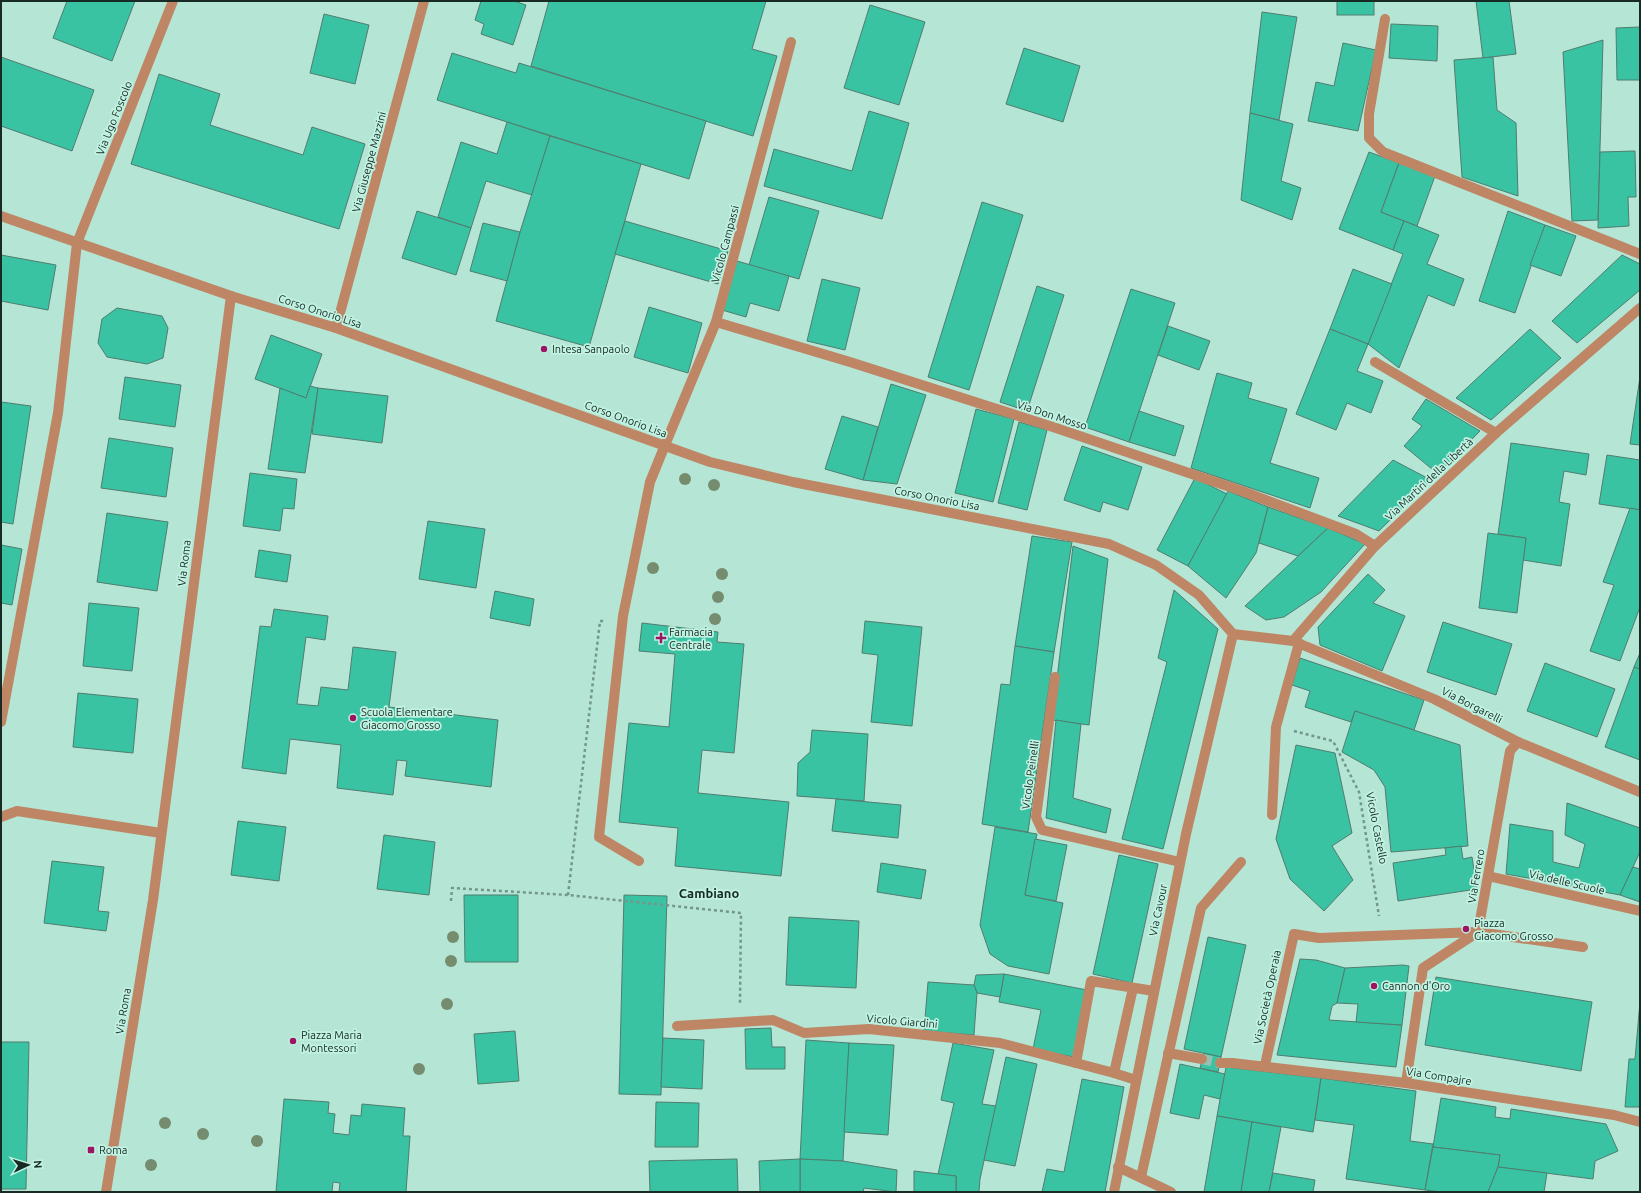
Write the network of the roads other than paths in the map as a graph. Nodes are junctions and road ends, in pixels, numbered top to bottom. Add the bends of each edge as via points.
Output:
1 (173, 1) edge
2 (424, 1) edge
3 (1385, 19) dead end
4 (791, 42) dead end
5 (1, 216) edge
6 (77, 243) junction
7 (1640, 254) edge
8 (231, 296) junction
9 (1640, 308) edge
10 (716, 322) junction
11 (336, 328) junction
12 (1375, 362) dead end
13 (1496, 433) junction
14 (666, 446) junction
15 (1375, 546) junction
16 (1233, 634) junction
17 (1296, 642) junction
18 (1055, 677) dead end
19 (1, 722) edge
20 (1518, 742) junction
21 (1640, 792) edge
22 (1272, 815) dead end
23 (1, 817) edge
24 (161, 833) junction
25 (639, 862) dead end
26 (1180, 862) junction
27 (1241, 862) dead end
28 (1488, 876) junction
29 (1640, 911) edge
30 (1478, 932) junction
31 (1583, 947) dead end
32 (1133, 988) junction
33 (1154, 990) junction
34 (677, 1026) dead end
35 (1168, 1053) junction
36 (1202, 1059) tunnel mouth
37 (1220, 1062) tunnel mouth
38 (1076, 1063) junction
39 (1265, 1065) junction
40 (1114, 1072) junction
41 (1136, 1080) junction
42 (1406, 1083) junction
43 (1640, 1122) edge
44 (1118, 1167) junction
45 (1140, 1177) junction
46 (106, 1192) edge
47 (1114, 1192) edge
48 (1171, 1192) edge

1 - 6 street, Via Ugo Foscolo
2 - 11 street, Via Giuseppe Mazzini
3 - 7 street via 1369,122 1369,138 1383,152
4 - 10 street, Vicolo Campassi
5 - 6 street, Corso Onorio Lisa
6 - 8 street, Corso Onorio Lisa
6 - 19 street, Via Ugo Foscolo via 58,413
8 - 11 street, Corso Onorio Lisa
8 - 24 street, Via Roma
9 - 13 street, Via Martiri della Libertà
10 - 14 street, Vicolo Campassi
10 - 15 street, Via Don Mosso via 850,362 1227,486 1356,534
11 - 14 street, Corso Onorio Lisa
12 - 13 street
13 - 15 street, Via Martiri della Libertà
14 - 16 street, Corso Onorio Lisa via 710,462 794,482 1109,544 1156,565 1199,595
14 - 25 street, Vicolo Campassi via 650,482 622,623 599,837
15 - 17 street, Via Martiri della Libertà
16 - 17 street
16 - 26 street, Via Cavour
17 - 20 street, Via Borgarelli via 1434,699
17 - 22 street via 1276,727
18 - 26 street, Vicolo Peinelli via 1036,817 1042,830
20 - 21 street, Via Borgarelli
20 - 28 street, Via Ferrero via 1510,752
23 - 24 street via 17,811
24 - 46 street, Via Roma via 153,900
26 - 33 street, Via Cavour
27 - 35 street via 1201,908
28 - 29 street, Via delle Scuole
28 - 30 street, Via Ferrero
30 - 31 street
30 - 39 street, Via Società Operaia via 1319,938 1294,934
30 - 42 street via 1422,968
32 - 33 street
32 - 38 street via 1091,981
32 - 40 street
33 - 41 street, Via Cavour
34 - 38 street, Vicolo Giardini via 773,1020 804,1033 869,1029 1000,1043
35 - 36 street
35 - 45 street
37 - 39 street, Via Compajre
38 - 40 street, Vicolo Giardini
39 - 42 street, Via Compajre
40 - 41 street, Vicolo Giardini
41 - 44 street, Via Cavour
42 - 43 street, Via Compajre via 1614,1115
44 - 45 street
44 - 47 street, Via Cavour
45 - 48 street

